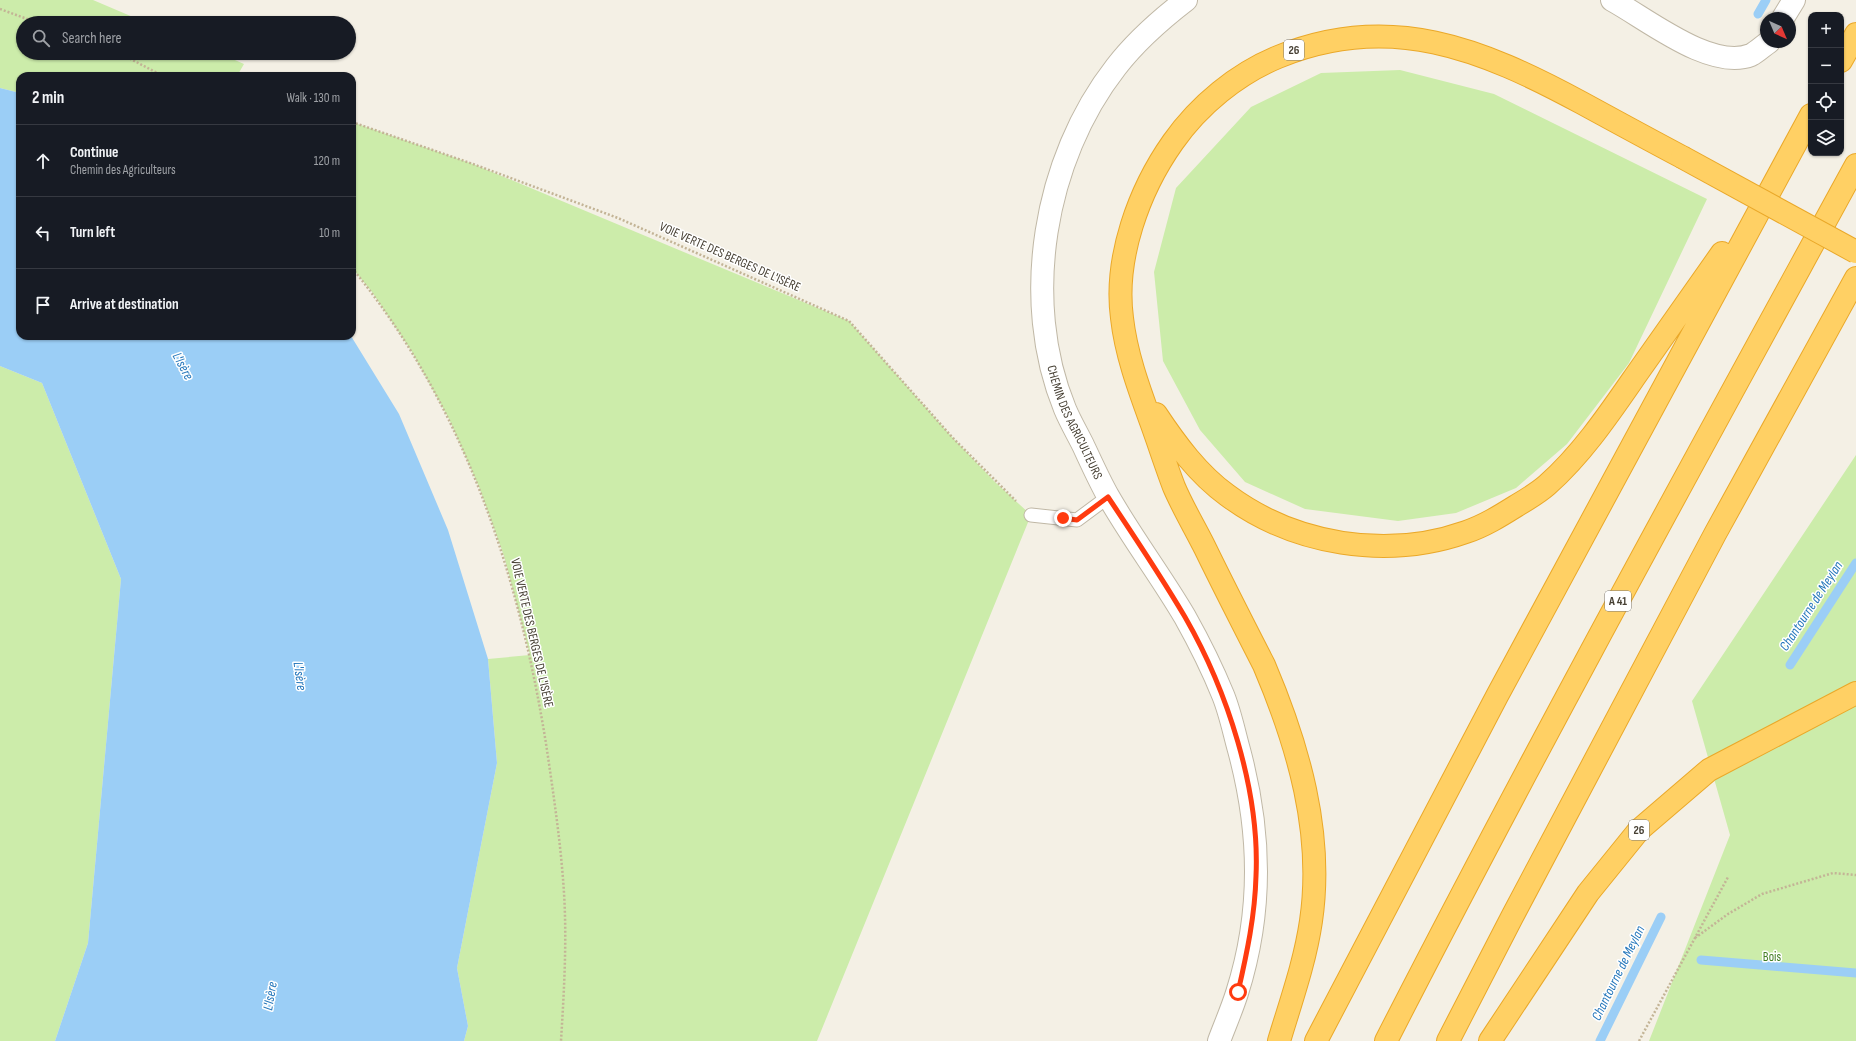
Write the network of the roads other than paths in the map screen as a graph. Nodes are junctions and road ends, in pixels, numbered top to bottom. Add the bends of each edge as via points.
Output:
1 (1186, 0) edge
2 (1612, 0) edge
3 (1794, 0) edge
4 (1787, 12) edge
5 (1856, 34) edge
6 (1761, 48) edge
7 (1844, 56) edge
8 (1808, 120) edge
9 (1856, 166) edge
10 (1780, 171) junction
11 (1856, 252) edge
12 (1856, 278) edge
13 (1139, 390) junction
14 (1108, 497) junction
15 (1031, 515) road end
16 (1856, 693) edge
17 (1219, 1041) edge
18 (1279, 1041) edge
19 (1316, 1041) edge
20 (1386, 1041) edge
21 (1448, 1041) edge
22 (1490, 1041) edge

1 - 14 street, CHEMIN DES AGRICULTEURS via 1139,40 1115,68 1084,116 1067,154 1055,193 1043,253 1044,321 1050,364 1065,409
2 - 6 street via 1694,49 1715,56 1734,58 1752,55
3 - 4 street
5 - 7 highway
8 - 10 highway
9 - 20 highway, A 41 via 1626,586 1456,904
10 - 13 highway via 1615,405 1572,461 1545,487 1520,504 1492,521 1465,532 1433,541 1374,546 1306,536 1279,525 1250,510 1206,478 1166,429
10 - 19 highway via 1497,696
11 - 13 highway, 26, bridge via 1541,81 1500,62 1458,47 1387,35 1326,42 1294,50 1241,76 1198,112 1161,158 1133,219 1125,249 1121,316
12 - 21 highway via 1712,541
13 - 18 highway via 1175,489 1274,688 1292,738 1305,788 1314,871 1311,920 1302,966
14 - 15 lane via 1077,520
14 - 17 street, CHEMIN DES AGRICULTEURS via 1184,616 1201,648 1224,697 1250,791 1257,874 1254,909 1238,992
16 - 22 highway, 26 via 1709,770 1639,830 1588,893

